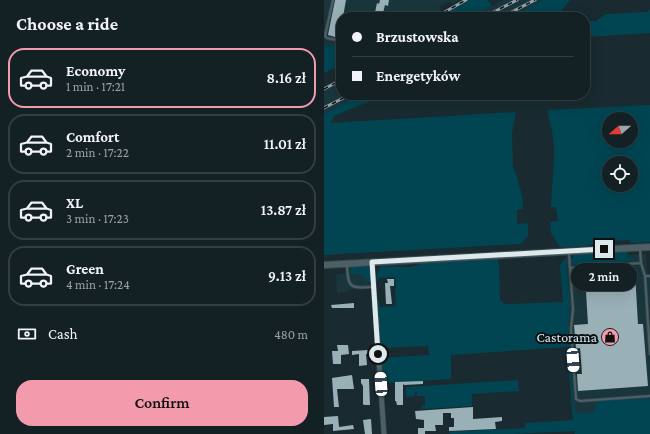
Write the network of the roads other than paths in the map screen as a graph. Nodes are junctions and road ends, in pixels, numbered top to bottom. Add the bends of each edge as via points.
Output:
1 (333, 0) edge
2 (336, 40) edge
3 (640, 247) junction
4 (650, 247) edge
5 (568, 251) junction
6 (372, 262) junction
7 (641, 263) junction
8 (346, 264) junction
9 (324, 265) edge
10 (570, 268) junction
11 (645, 276) junction
12 (650, 276) edge
13 (374, 286) junction
14 (650, 354) edge
15 (650, 396) edge
16 (384, 434) edge

1 - 2 lane via 325,36
3 - 4 main road
3 - 5 main road
3 - 7 lane
5 - 6 main road
5 - 10 lane
6 - 8 main road
6 - 13 street
7 - 10 lane
7 - 11 lane
8 - 9 main road
8 - 13 lane via 351,285
10 - 15 lane via 576,399 580,402
11 - 12 lane
11 - 14 lane
13 - 16 street

